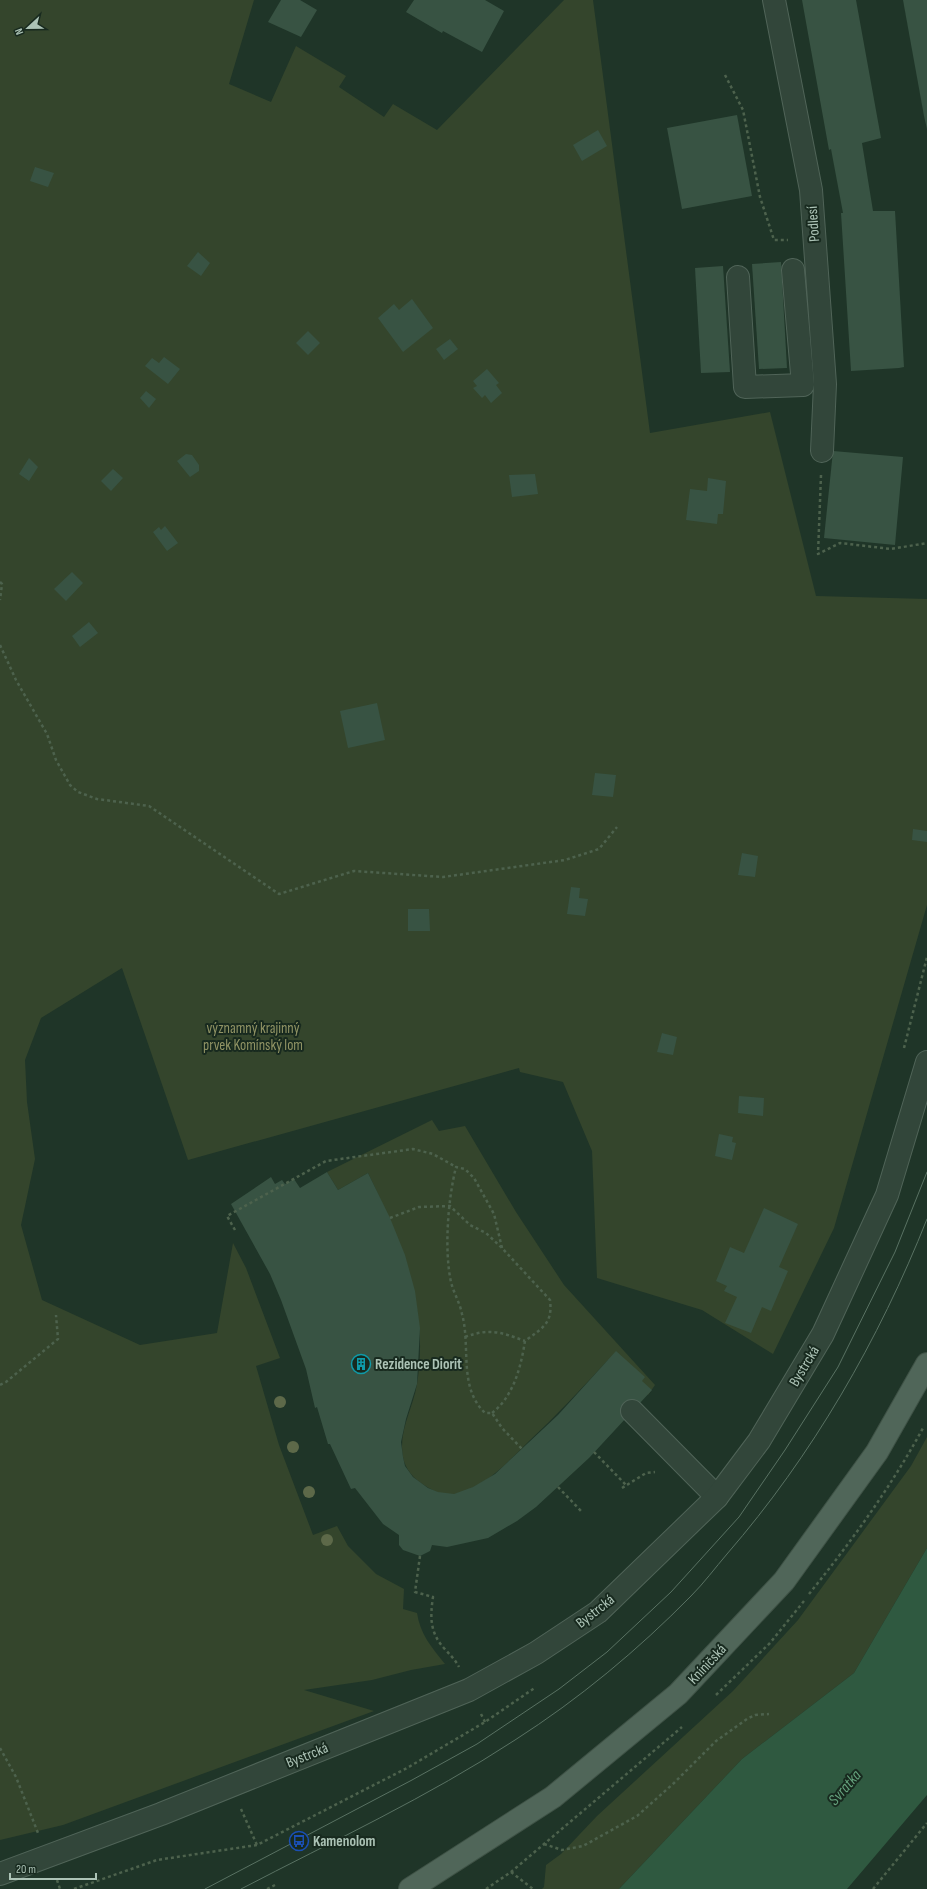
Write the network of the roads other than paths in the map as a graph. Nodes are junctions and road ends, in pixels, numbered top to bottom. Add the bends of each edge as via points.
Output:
1 (774, 0) edge
2 (793, 270) dead end
3 (738, 277) dead end
4 (825, 384) junction
5 (804, 385) junction
6 (822, 451) road end
7 (927, 1062) edge
8 (927, 1364) edge
9 (632, 1412) dead end
10 (717, 1497) junction
11 (0, 1874) edge
12 (410, 1889) edge

1 - 4 street, Podlesí via 811,190
2 - 5 street
3 - 5 street via 745,387
4 - 5 street
4 - 6 street, Podlesí
7 - 10 street, Bystrcká via 887,1195 823,1334 759,1441
8 - 12 main road, Kníničská via 877,1452 784,1581 678,1694 553,1797
9 - 10 street
10 - 11 street, Bystrcká via 598,1612 470,1690 161,1814

